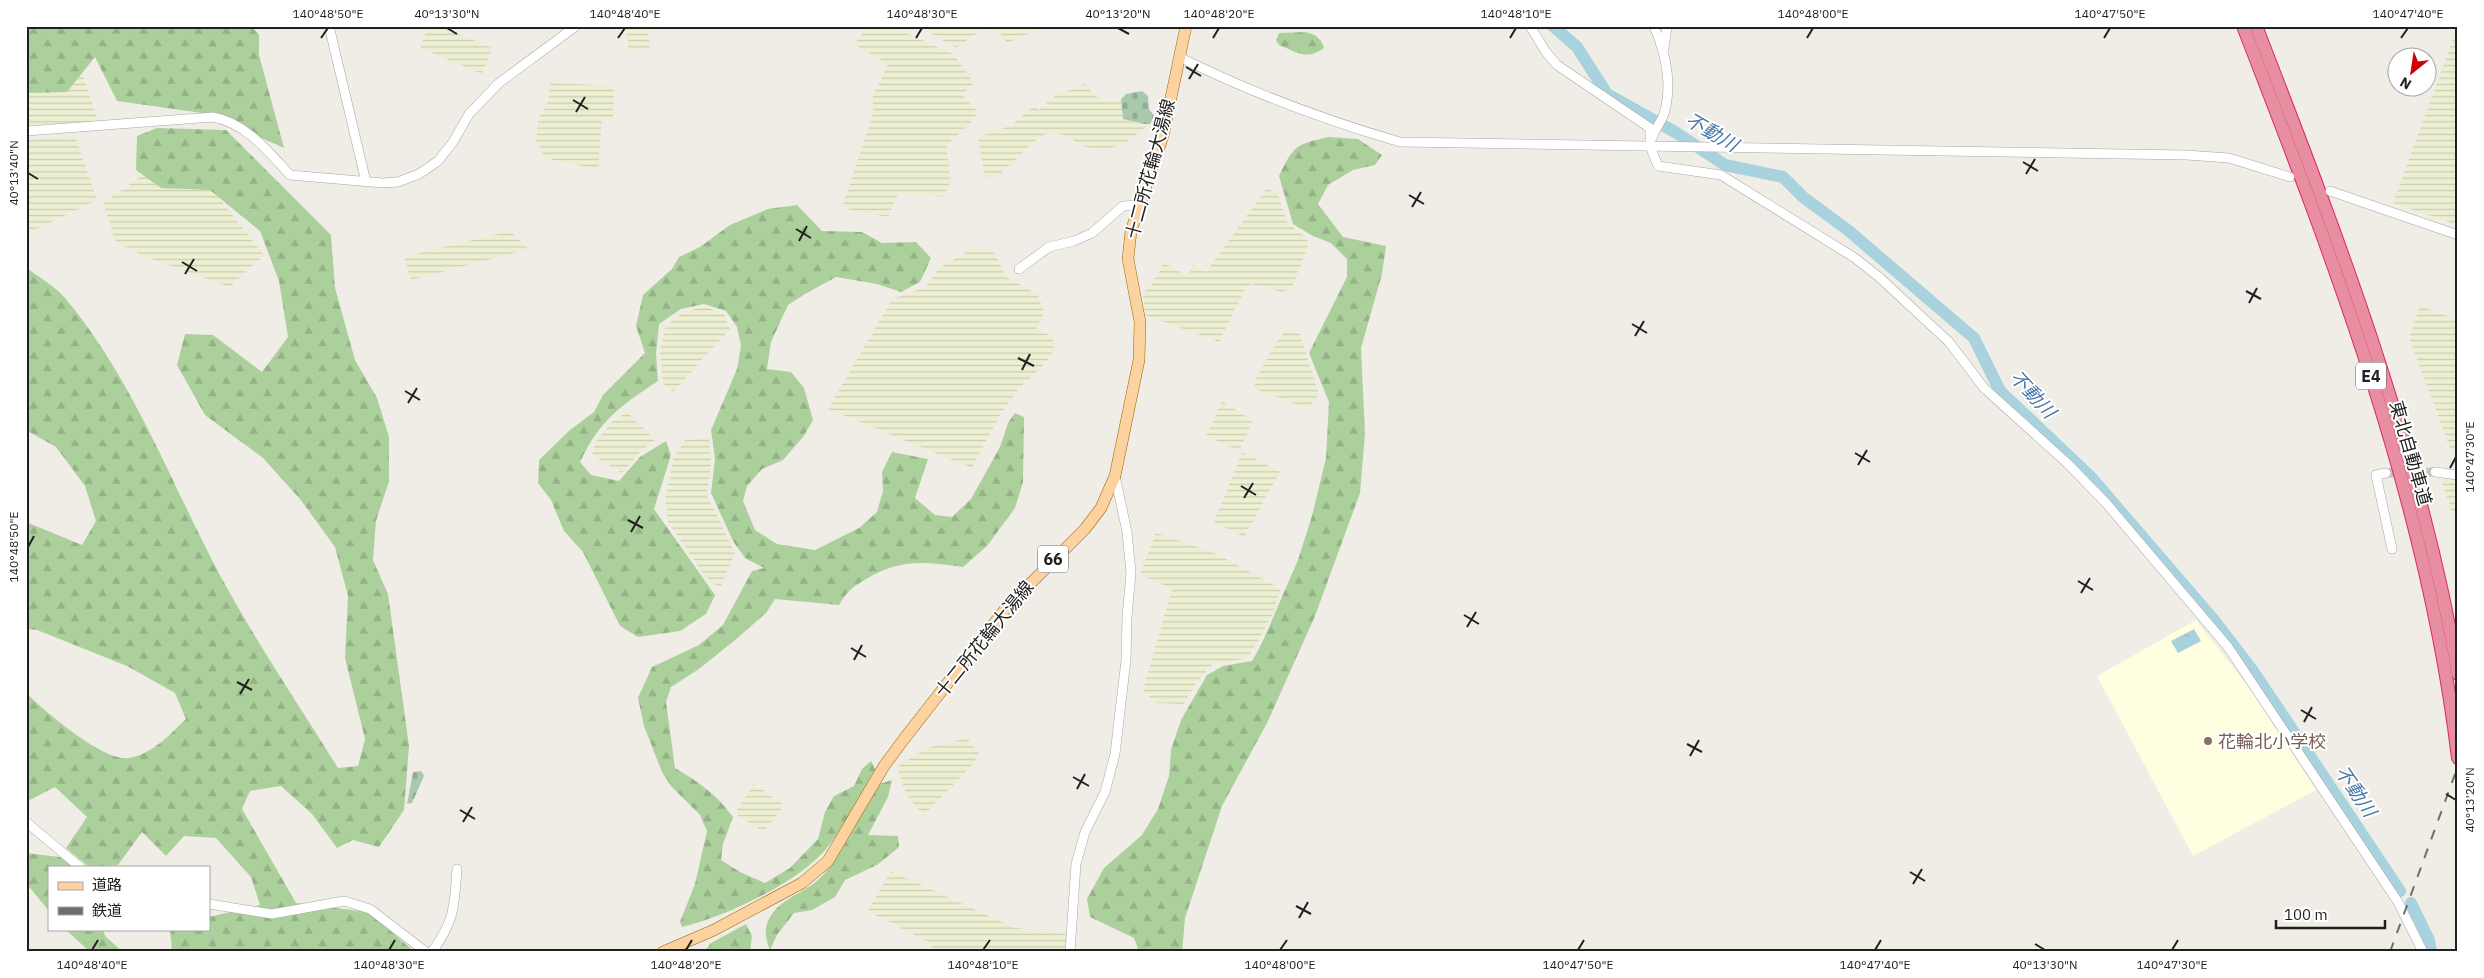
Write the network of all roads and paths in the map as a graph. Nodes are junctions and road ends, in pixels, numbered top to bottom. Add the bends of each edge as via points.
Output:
1 (329, 26) edge
2 (576, 26) edge
3 (1186, 26) edge
4 (1530, 26) edge
5 (1654, 26) edge
6 (1667, 26) edge
7 (2243, 26) edge
8 (2256, 26) edge
9 (1664, 48) junction
10 (1179, 57) junction
11 (26, 131) edge
12 (1650, 146) junction
13 (2290, 177) dead end
14 (366, 182) junction
15 (2330, 192) dead end
16 (1139, 205) junction
17 (2458, 235) edge
18 (1019, 269) dead end
19 (2435, 472) tunnel mouth
20 (2386, 473) dead end
21 (1115, 476) junction
22 (2458, 476) edge
23 (2392, 549) dead end
24 (2458, 674) edge
25 (2458, 758) edge
26 (26, 822) edge
27 (79, 866) edge
28 (457, 869) dead end
29 (210, 904) edge
30 (426, 952) edge
31 (432, 952) edge
32 (663, 952) edge
33 (1070, 952) edge
34 (2423, 952) edge

1 - 14 street
2 - 14 street via 498,83 470,114 434,166 398,182
3 - 10 main road, 十二所花輪大湯線 / 66
4 - 12 street via 1557,65 1650,128
5 - 9 street
6 - 9 street
7 - 25 highway, 東北自動車道 / E4 via 2336,270 2388,434 2431,599
8 - 24 highway, 東北自動車道 / E4 via 2314,174 2376,353 2429,538
9 - 12 street via 1668,74 1663,114
10 - 12 street via 1334,123 1400,142
10 - 16 main road, 十二所花輪大湯線 / 66 via 1163,136
11 - 14 street via 213,117 230,122 257,139 290,175
12 - 13 street via 2229,158
12 - 34 street via 1658,166 1721,175 1879,277 1949,342 1984,388 2106,503 2228,648 2398,902
15 - 17 street
16 - 18 street via 1124,206 1092,233 1049,247
16 - 21 main road, 十二所花輪大湯線 / 66 via 1131,230 1128,259 1140,322 1139,360
19 - 22 street
20 - 23 street via 2376,475
21 - 32 main road, 十二所花輪大湯線 / 66 via 1101,508 1085,529 1007,607 894,753 828,861 802,883 714,930
21 - 33 street via 1127,532 1131,573 1126,660 1115,754 1105,792 1085,832 1076,864
26 - 27 street
28 - 31 street via 452,917 446,933
29 - 30 street via 272,914 344,901 370,909

